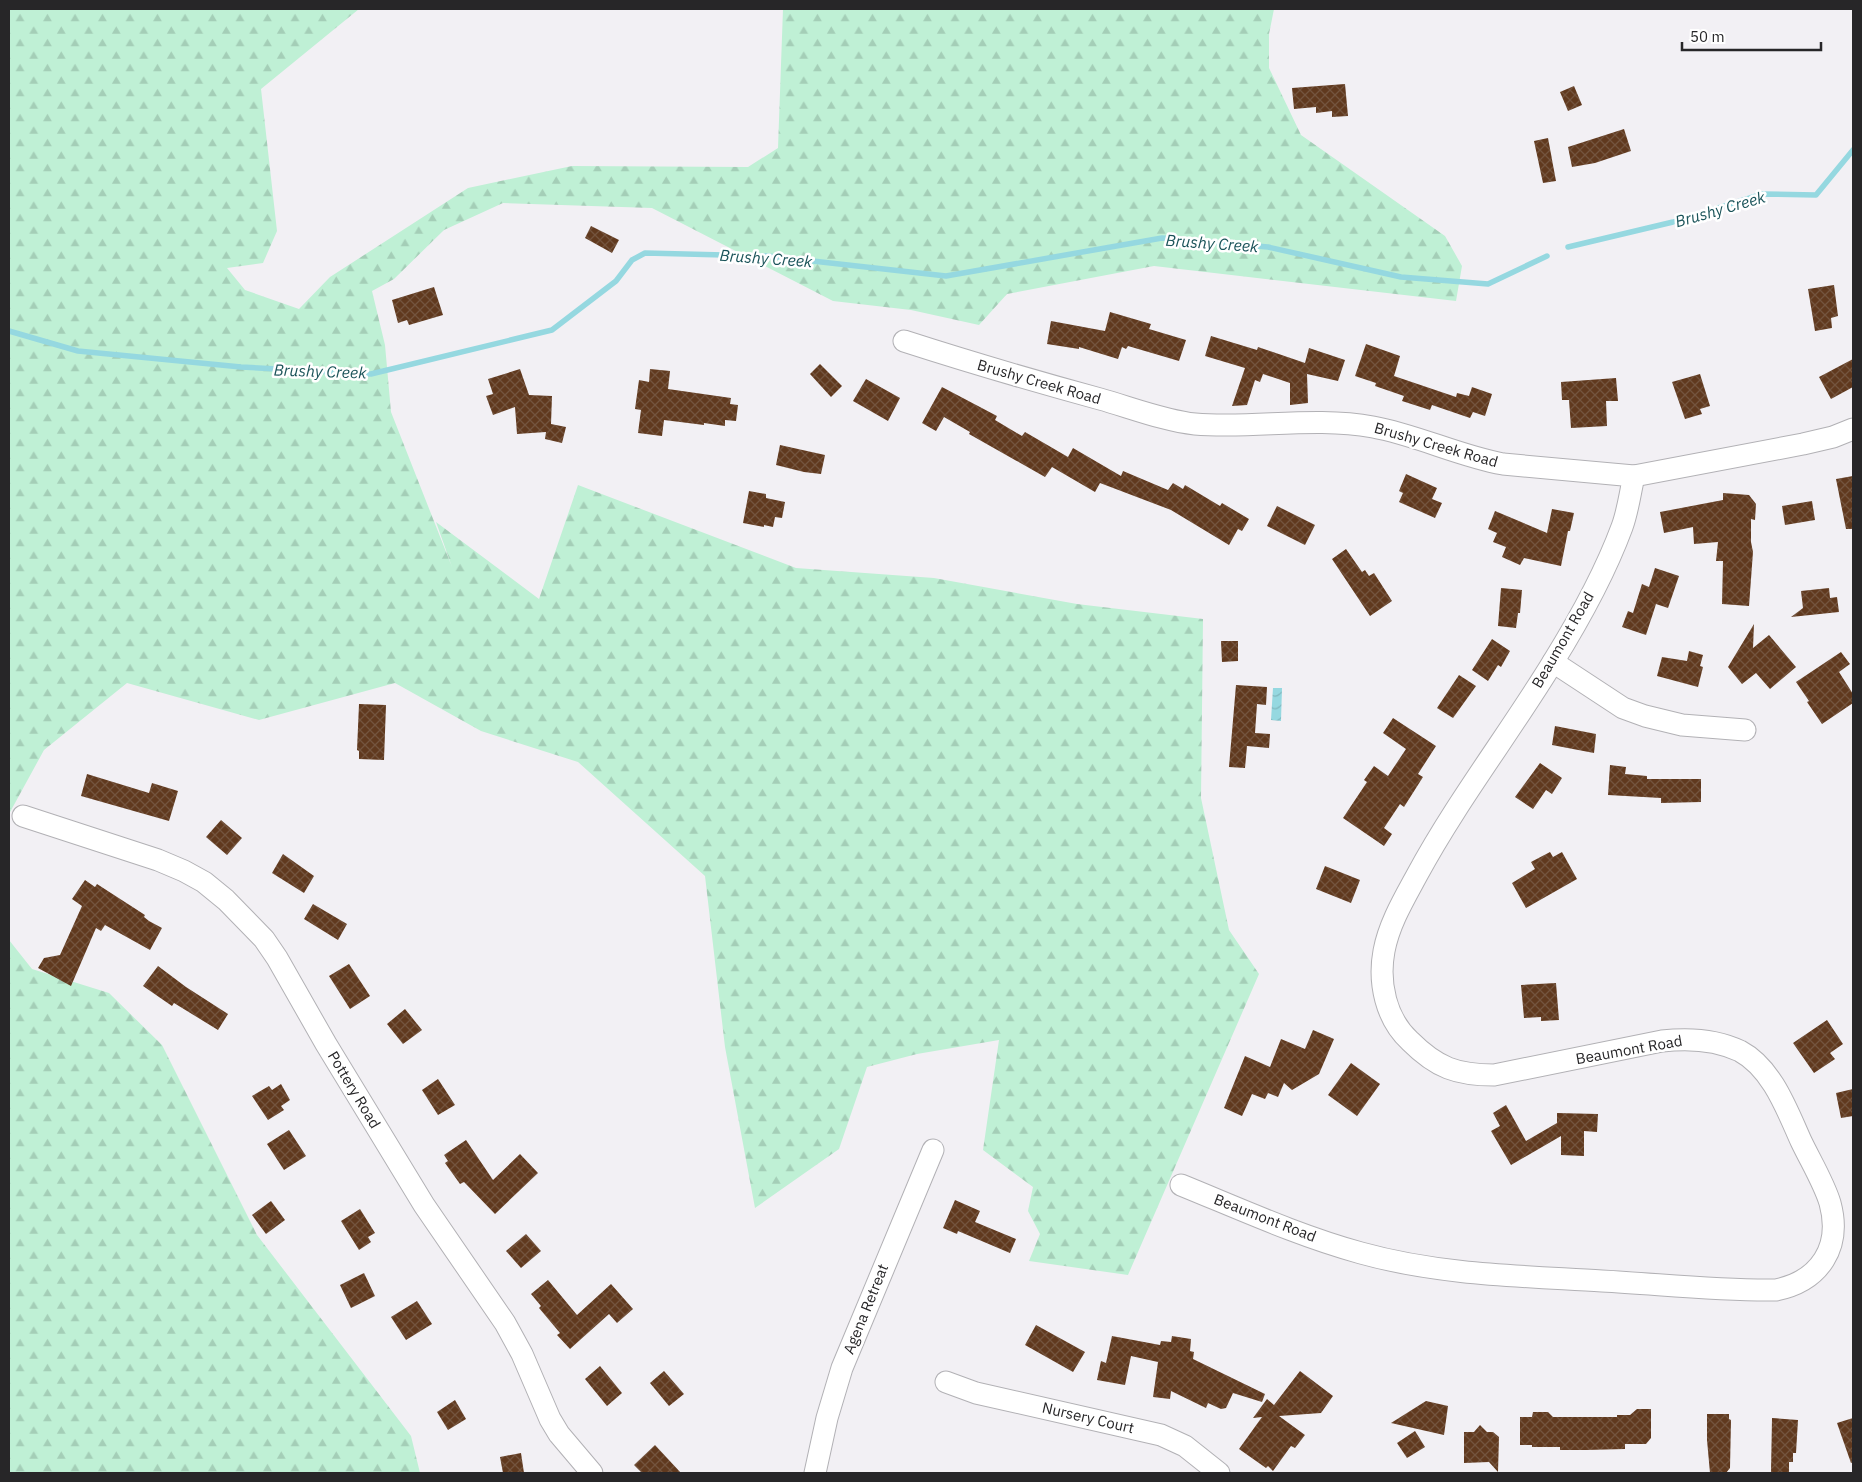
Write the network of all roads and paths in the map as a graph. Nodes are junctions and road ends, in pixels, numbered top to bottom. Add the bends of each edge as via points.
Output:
1 (904, 341) dead end
2 (1853, 429) edge
3 (1634, 476) junction
4 (1553, 662) junction
5 (1745, 730) dead end
6 (23, 816) dead end
7 (932, 1150) dead end
8 (1181, 1185) dead end
9 (946, 1382) dead end
10 (592, 1473) edge
11 (815, 1473) edge
12 (1219, 1473) edge

1 - 3 street, Brushy Creek Road via 1181,422 1236,425 1340,423 1389,430 1482,461
2 - 3 street, Brushy Creek Road via 1802,444
3 - 4 street, Beaumont Road via 1622,526 1603,572
4 - 5 street via 1623,708 1645,716 1682,725
4 - 8 street, Beaumont Road via 1439,834 1390,927 1381,976 1392,1019 1402,1034 1432,1060 1451,1070 1472,1075 1494,1075 1682,1039 1721,1044 1741,1052 1772,1083 1829,1201 1833,1228 1824,1262 1802,1282 1776,1290 1444,1270 1361,1253 1291,1230
6 - 10 street, Pottery Road via 184,871 226,900 264,939 424,1205 505,1323 558,1434
7 - 11 street, Agena Retreat via 842,1368
9 - 12 street, Nursery Court via 976,1393 1162,1435 1185,1446

